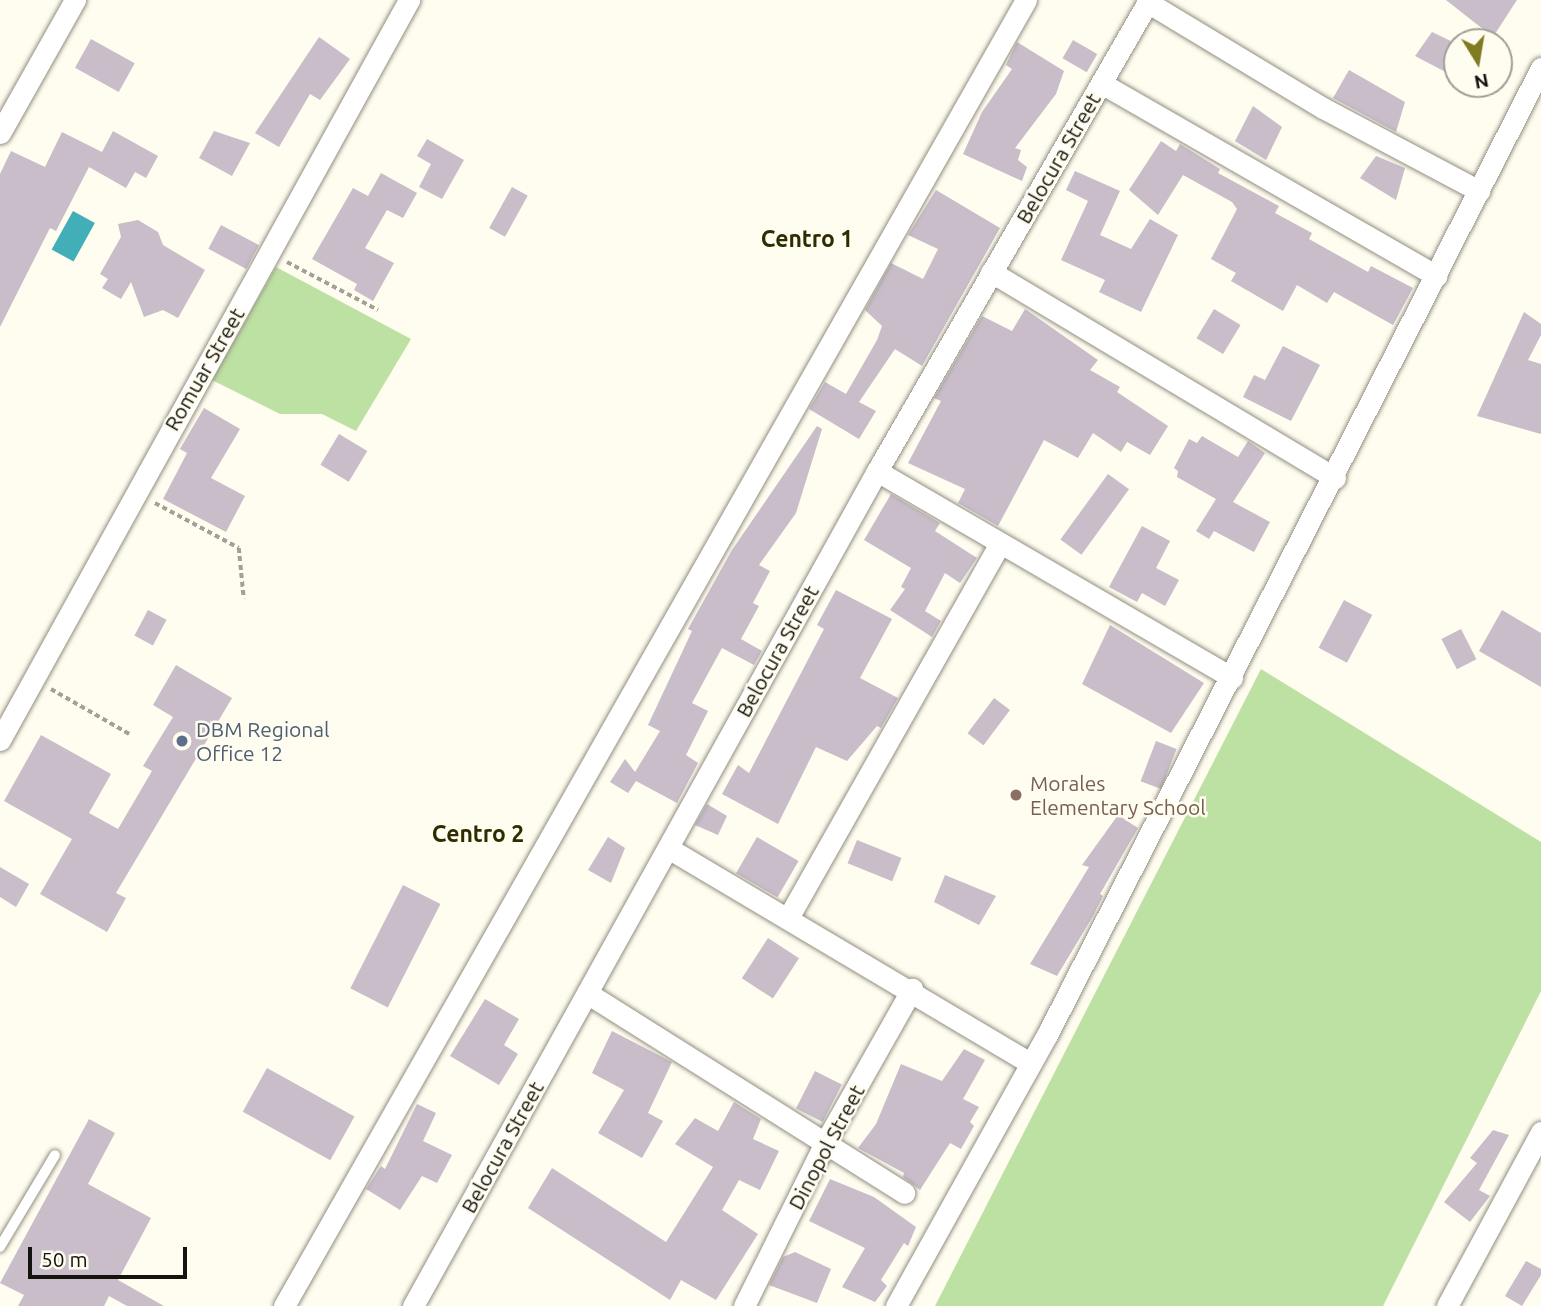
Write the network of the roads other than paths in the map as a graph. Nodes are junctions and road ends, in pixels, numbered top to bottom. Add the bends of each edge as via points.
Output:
1 (75, 0) edge
2 (409, 0) edge
3 (1026, 0) edge
4 (1148, 1) edge
5 (1541, 68) edge
6 (1101, 83) junction
7 (0, 133) edge
8 (1479, 191) junction
9 (991, 272) junction
10 (1436, 276) junction
11 (877, 471) junction
12 (1335, 478) junction
13 (1000, 544) junction
14 (1232, 678) junction
15 (0, 740) edge
16 (668, 848) junction
17 (788, 918) junction
18 (912, 989) junction
19 (587, 993) junction
20 (1030, 1063) junction
21 (1541, 1132) edge
22 (826, 1141) junction
23 (55, 1155) dead end
24 (904, 1193) dead end
25 (0, 1247) edge
26 (284, 1306) edge
27 (413, 1306) edge
28 (744, 1306) edge
29 (897, 1306) edge
30 (1447, 1306) edge

1 - 7 street
2 - 15 street, Romuar Street
3 - 26 street
4 - 6 street, Belocura Street
4 - 8 street via 1323,108
5 - 8 street
6 - 9 street, Belocura Street
6 - 10 street
8 - 10 street
9 - 11 street, Belocura Street
9 - 12 street
10 - 12 street
11 - 13 street
11 - 16 street, Belocura Street
12 - 14 street
13 - 14 street
13 - 17 street
14 - 20 street
16 - 17 street
16 - 19 street, Belocura Street
17 - 18 street
18 - 20 street
18 - 22 street, Dinopol Street
19 - 22 street
19 - 27 street, Belocura Street
20 - 29 street
21 - 30 street
22 - 24 street
22 - 28 street, Dinopol Street
23 - 25 lane

